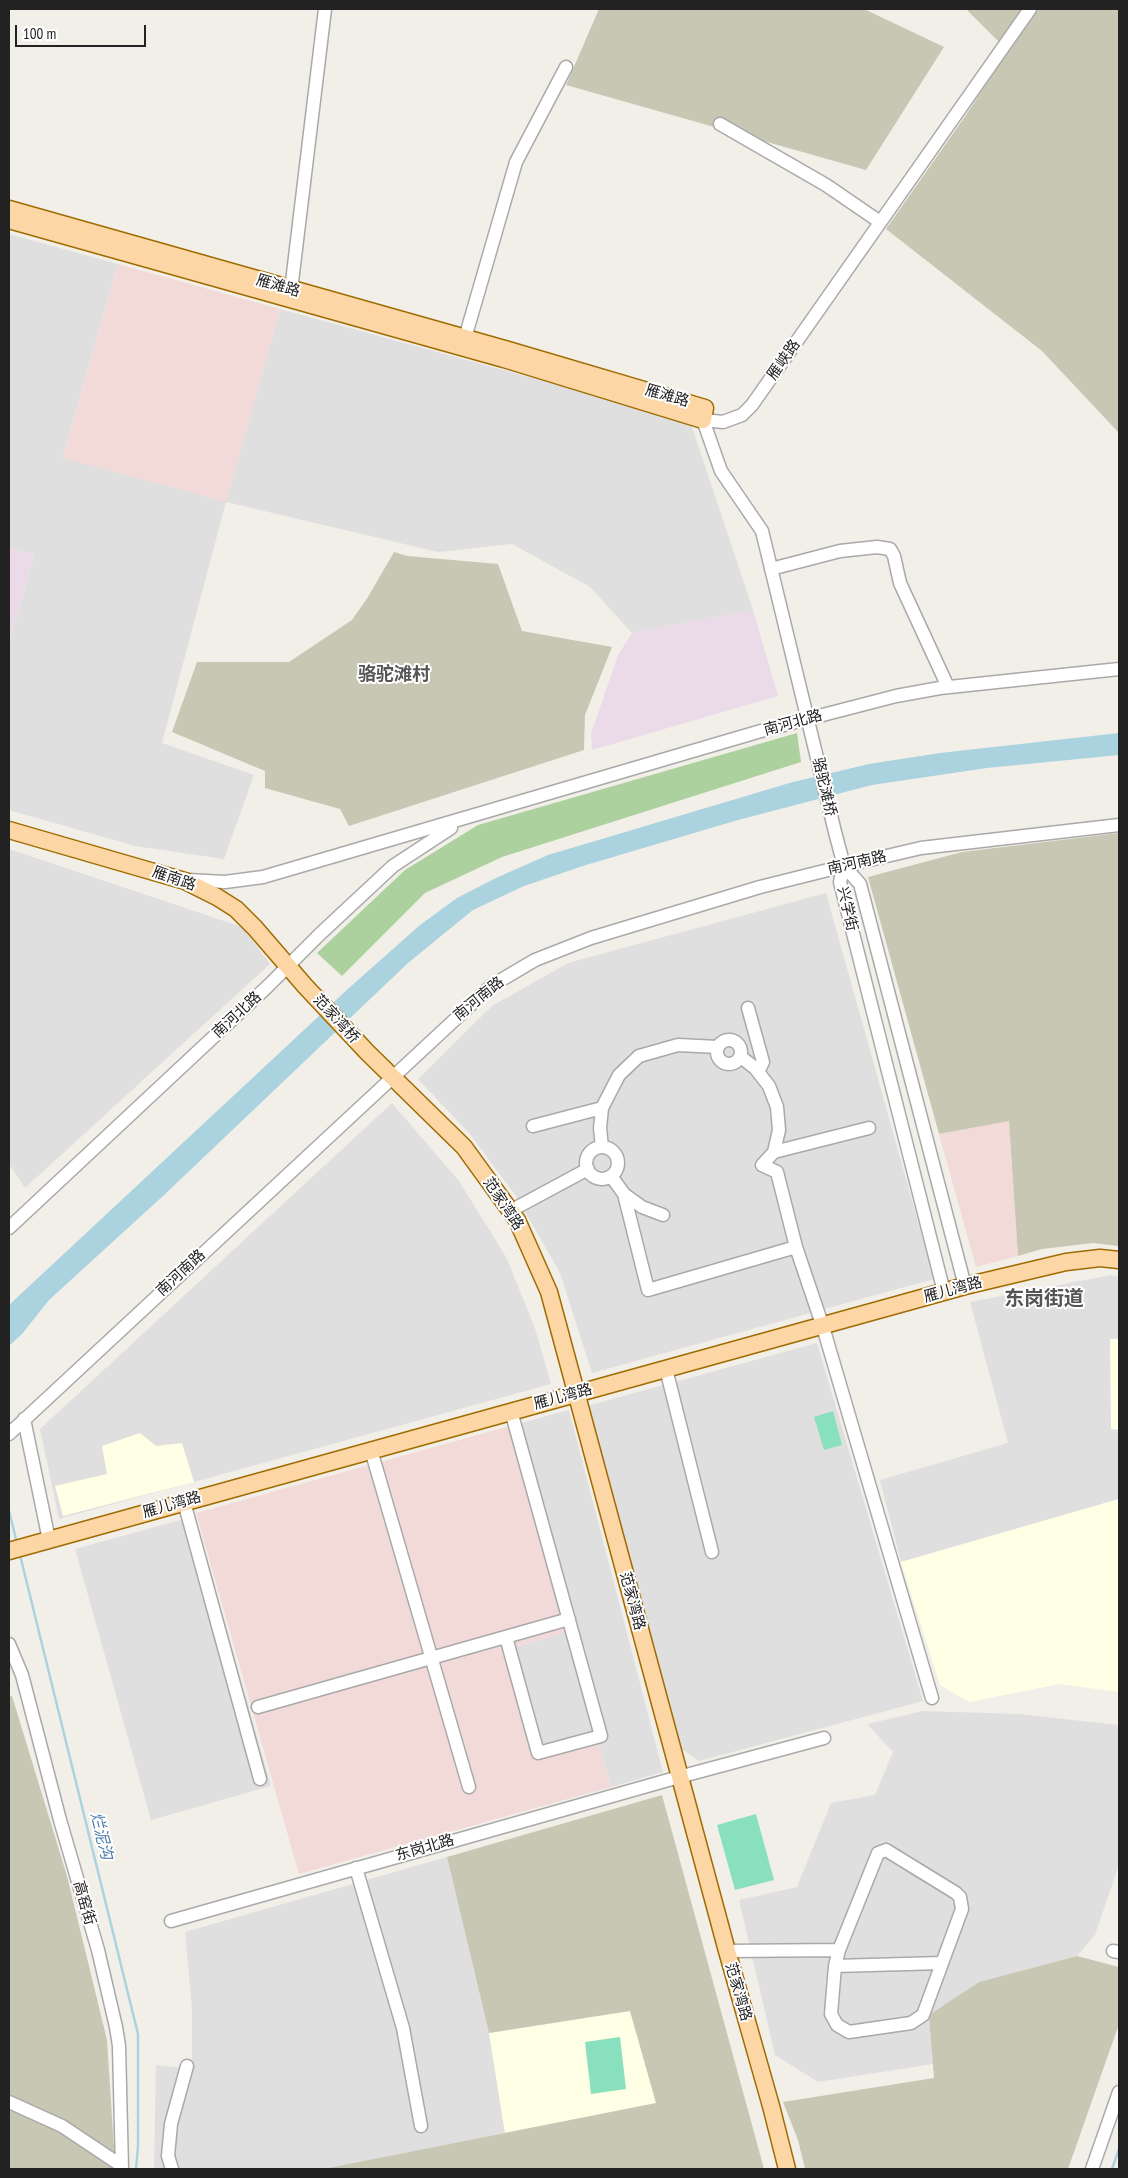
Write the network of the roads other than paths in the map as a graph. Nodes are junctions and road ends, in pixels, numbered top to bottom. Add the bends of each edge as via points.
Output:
1 (325, 9) edge
2 (1030, 9) edge
3 (566, 67) dead end
4 (720, 124) dead end
5 (9, 210) edge
6 (9, 220) edge
7 (880, 222) junction
8 (291, 290) junction
9 (466, 338) junction
10 (703, 420) junction
11 (771, 569) junction
12 (1119, 669) edge
13 (948, 687) junction
14 (806, 719) junction
15 (474, 816) junction
16 (1119, 825) edge
17 (9, 830) edge
18 (844, 866) junction
19 (175, 878) junction
20 (288, 966) junction
21 (305, 986) joint
22 (748, 1008) dead end
23 (718, 1047) junction
24 (741, 1057) junction
25 (758, 1072) junction
26 (392, 1078) junction
27 (602, 1108) junction
28 (533, 1126) dead end
29 (869, 1128) dead end
30 (602, 1147) junction
31 (774, 1152) junction
32 (588, 1169) junction
33 (611, 1176) junction
34 (624, 1194) junction
35 (510, 1210) junction
36 (663, 1216) dead end
37 (9, 1228) edge
38 (796, 1248) junction
39 (1119, 1260) edge
40 (965, 1286) junction
41 (944, 1292) junction
42 (823, 1326) junction
43 (666, 1369) junction
44 (576, 1393) junction
45 (511, 1411) junction
46 (22, 1422) junction
47 (9, 1434) edge
48 (371, 1450) junction
49 (184, 1502) junction
50 (45, 1541) junction
51 (9, 1551) edge
52 (712, 1552) dead end
53 (569, 1619) junction
54 (506, 1637) junction
55 (9, 1644) edge
56 (431, 1658) junction
57 (932, 1698) dead end
58 (258, 1707) dead end
59 (824, 1738) dead end
60 (679, 1776) junction
61 (260, 1780) dead end
62 (468, 1787) dead end
63 (356, 1868) junction
64 (171, 1921) dead end
65 (839, 1950) junction
66 (727, 1951) junction
67 (942, 1963) junction
68 (835, 1966) junction
69 (187, 2066) dead end
70 (1119, 2092) edge
71 (9, 2102) edge
72 (421, 2126) dead end
73 (122, 2168) edge
74 (172, 2169) edge
75 (787, 2169) edge
76 (1092, 2169) edge

1 - 8 street
2 - 7 street, 雁峡路
3 - 9 street via 516,162
4 - 7 street via 826,185
5 - 8 main road, 雁滩路
6 - 10 main road, 雁滩路 via 504,360
7 - 10 street, 雁峡路 via 752,405 742,415 723,422
8 - 9 main road, 雁滩路
9 - 10 main road, 雁滩路 via 705,408
10 - 11 street via 722,471 762,531
11 - 13 street via 840,551 890,549 900,583
11 - 14 street
12 - 13 street, 南河北路
13 - 14 street, 南河北路 via 896,696
14 - 15 street, 南河北路
14 - 18 street, 骆驼滩桥
15 - 19 street, 南河北路 via 263,877 225,882
15 - 20 street, 南河北路 via 393,866
16 - 18 street, 南河南路 via 921,848
17 - 19 main road, 雁南路
18 - 26 street, 南河南路 via 760,887 591,938 535,960 491,986
18 - 40 street, 兴学街 via 860,884
18 - 41 street, 兴学街 via 840,882
19 - 20 main road, 雁南路 via 199,887 236,909
20 - 21 main road, 雁南路
20 - 37 street, 南河北路
21 - 26 main road, 范家湾桥
22 - 25 street via 763,1062
23 - 24 street via 717,1054 724,1063 732,1064
23 - 24 street via 723,1041 735,1040 740,1046
23 - 27 street via 678,1045 639,1056 619,1075
24 - 25 street
25 - 31 street via 769,1086 777,1107 779,1130
26 - 35 main road, 范家湾路 via 464,1147
26 - 46 street, 南河南路
27 - 28 street
27 - 30 street
29 - 31 street
30 - 32 street via 591,1152 587,1160
30 - 33 street via 617,1156 617,1169
31 - 38 street via 762,1165 776,1172
32 - 33 street via 598,1178
32 - 35 street
33 - 34 street
34 - 36 street
34 - 38 street via 648,1290
35 - 44 main road, 范家湾路 via 548,1292
38 - 42 street
39 - 40 main road, 雁儿湾路 via 1100,1258 1066,1262
40 - 41 main road, 雁儿湾路
41 - 42 main road, 雁儿湾路
42 - 43 main road, 雁儿湾路
42 - 57 street
43 - 44 main road, 雁儿湾路
43 - 52 street
44 - 45 main road, 雁儿湾路
44 - 60 main road, 范家湾路
45 - 48 main road, 雁儿湾路
45 - 53 street
46 - 47 street, 南河南路
46 - 50 street
48 - 49 main road, 雁儿湾路
48 - 56 street
49 - 50 main road, 雁儿湾路
49 - 61 street
50 - 51 main road, 雁儿湾路
53 - 54 street
53 - 54 street via 601,1736 538,1753
54 - 56 street
55 - 73 street, 高窑街 via 22,1675 116,2027
56 - 58 street
56 - 62 street
59 - 60 street, 东岗北路
60 - 63 street, 东岗北路
60 - 66 main road, 范家湾路
63 - 64 street, 东岗北路
63 - 72 street via 403,2028
65 - 66 street
65 - 67 street via 878,1853 886,1850 960,1897 962,1909
65 - 68 street
66 - 75 main road, 范家湾路
67 - 68 street
67 - 68 street via 927,2009 917,2020 856,2032 837,2025 831,2014
69 - 74 street via 171,2124 168,2156
70 - 76 street
71 - 73 street via 62,2126

